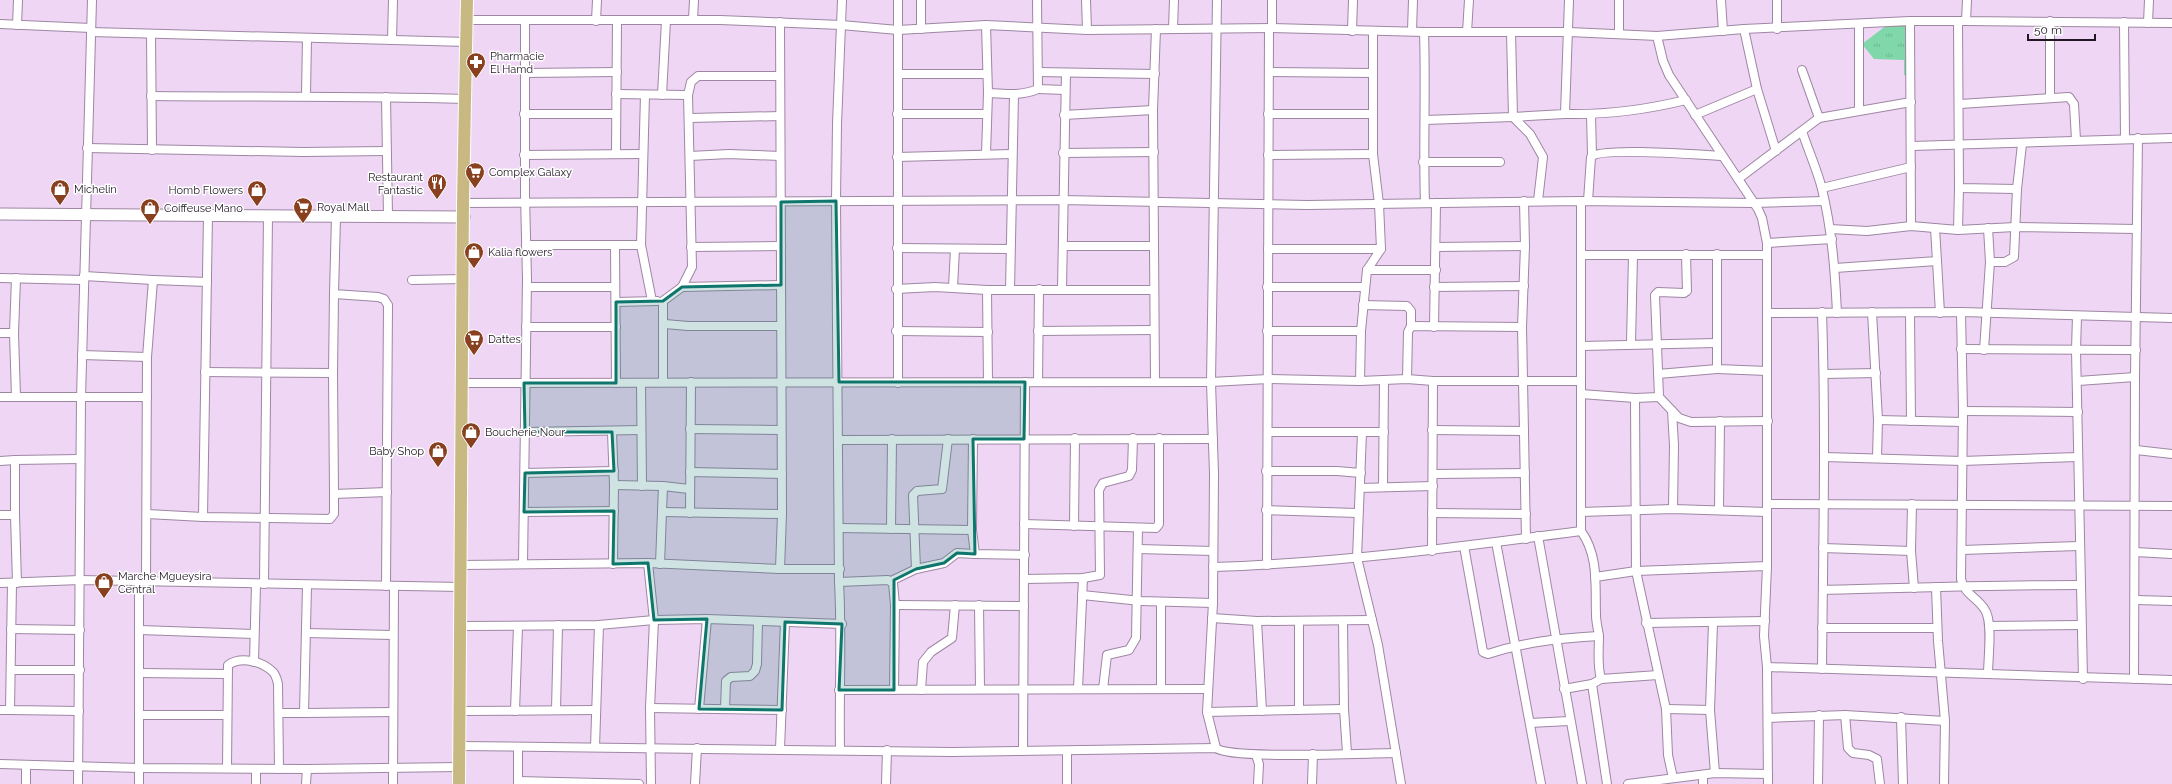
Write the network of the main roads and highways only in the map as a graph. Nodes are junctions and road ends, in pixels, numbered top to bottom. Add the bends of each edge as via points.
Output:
1 (467, 0) edge
2 (459, 784) edge

1 - 2 main road

